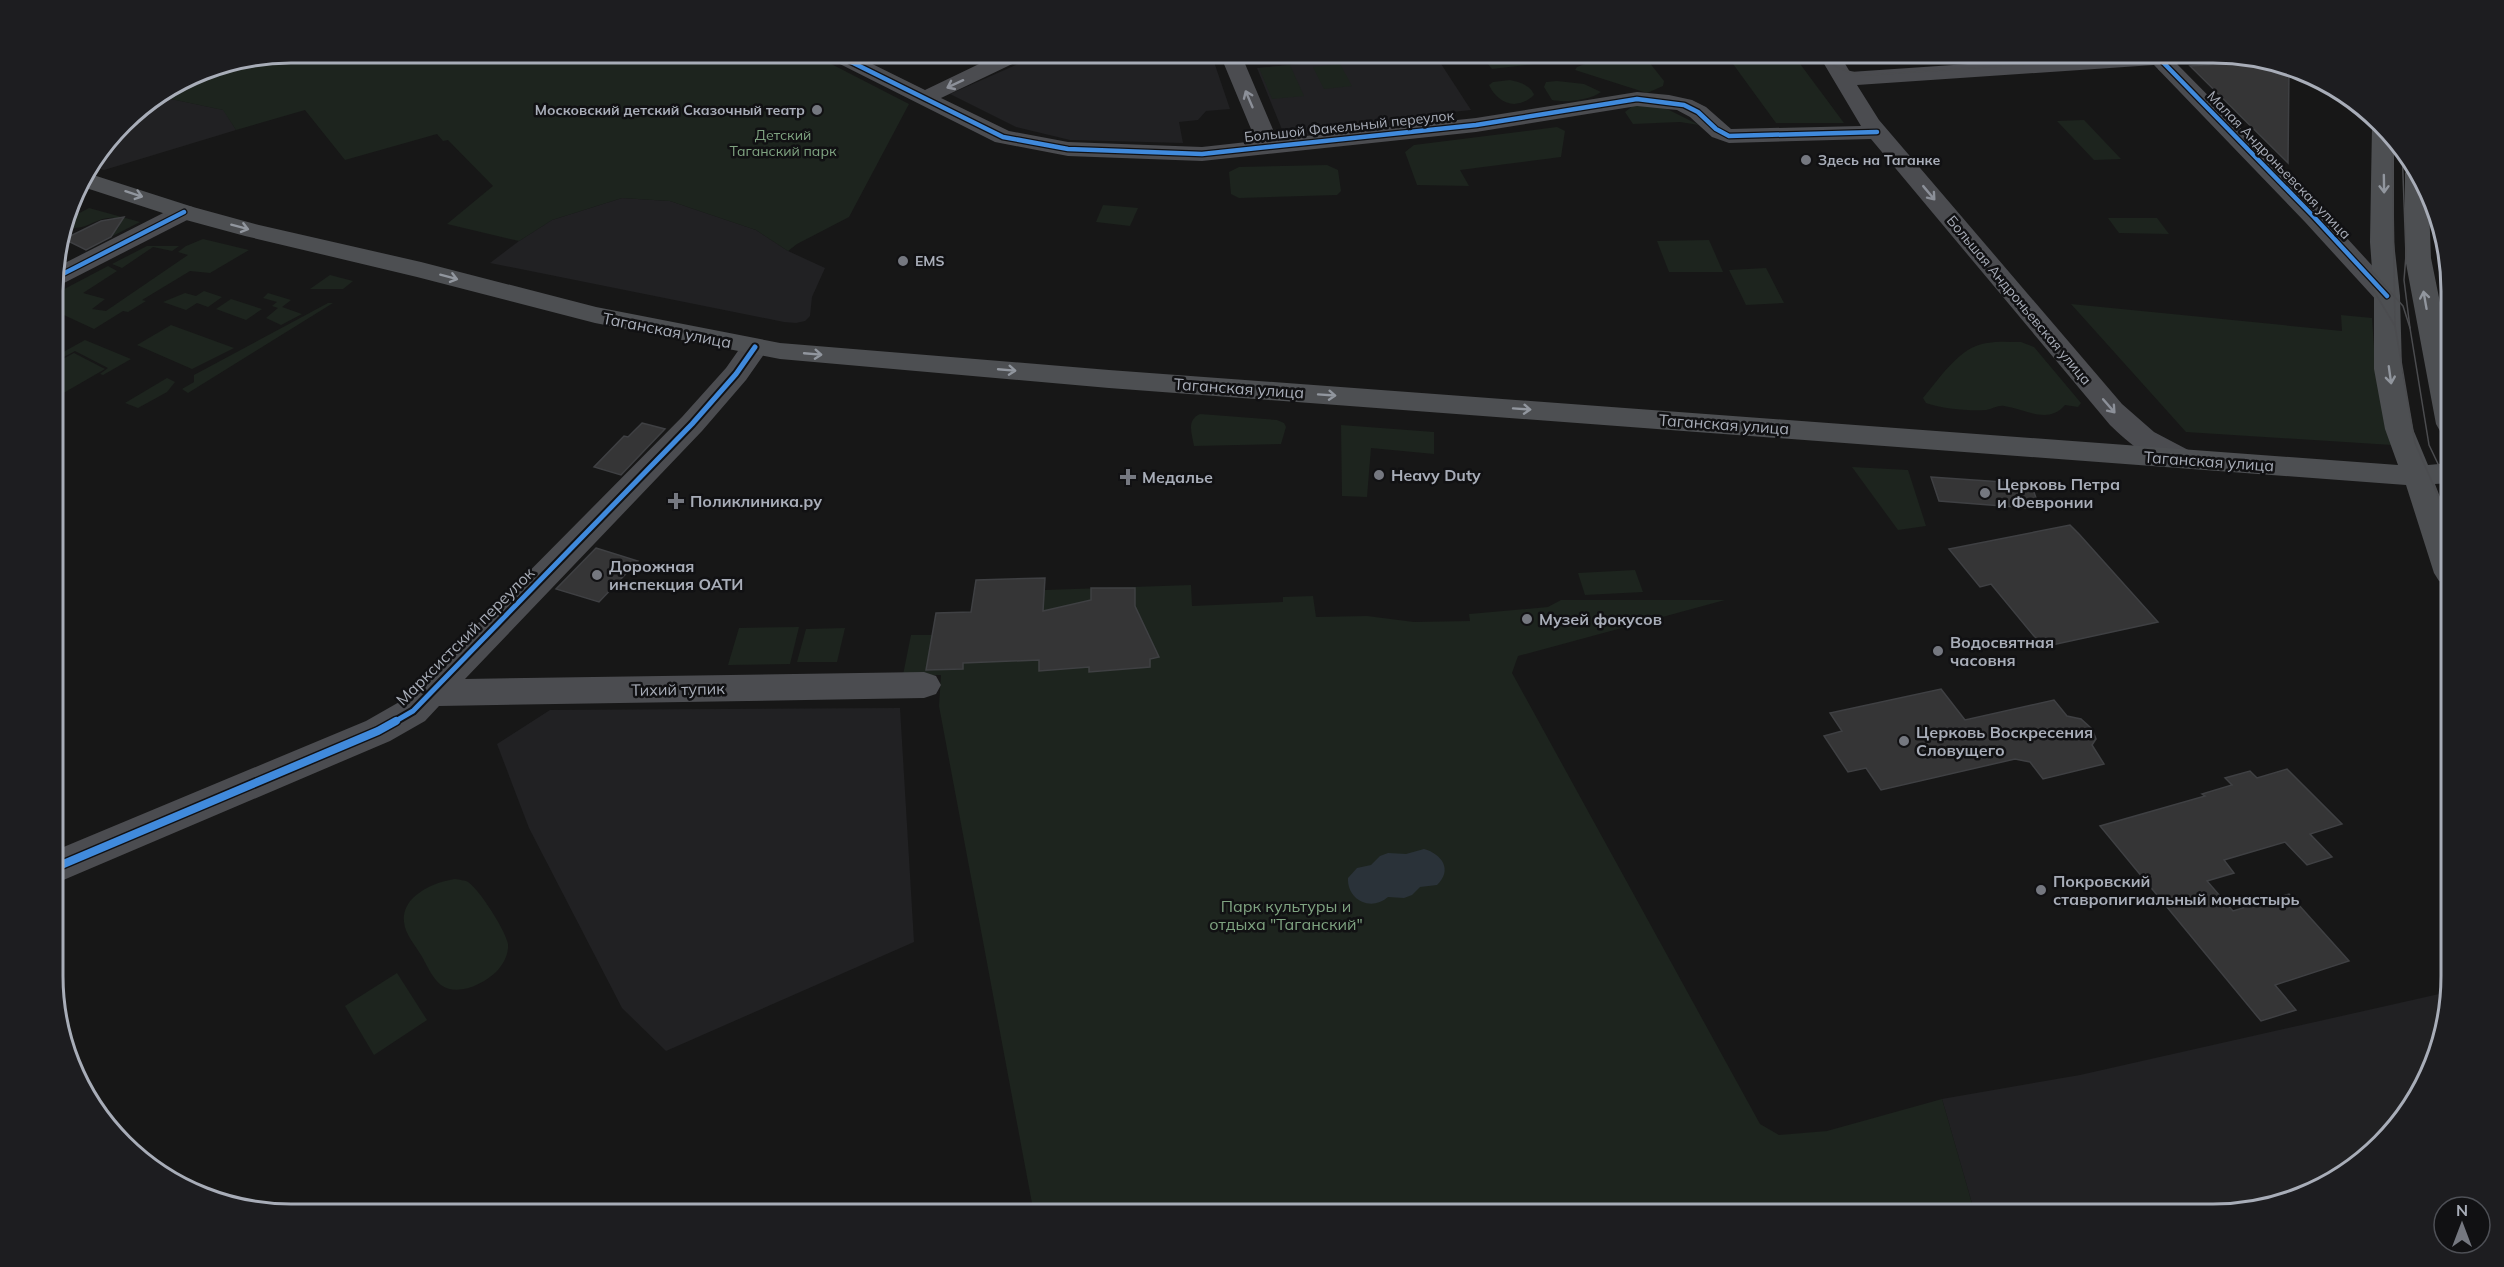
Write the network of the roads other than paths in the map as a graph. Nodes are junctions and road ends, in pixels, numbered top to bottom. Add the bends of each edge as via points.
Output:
1 (853, 63) edge
2 (998, 63) edge
3 (1234, 63) edge
4 (1813, 63) edge
5 (1836, 63) edge
6 (2074, 63) edge
7 (2164, 63) edge
8 (1844, 80) junction
9 (929, 100) junction
10 (1873, 128) junction
11 (2383, 140) edge
12 (1269, 147) junction
13 (91, 182) edge
14 (2417, 190) edge
15 (184, 212) junction
16 (63, 274) edge
17 (2387, 296) junction
18 (755, 347) junction
19 (2441, 359) edge
20 (2182, 459) junction
21 (2441, 474) edge
22 (2416, 476) junction
23 (2441, 482) edge
24 (2441, 544) edge
25 (924, 685) dead end
26 (431, 693) junction
27 (63, 864) edge

1 - 9 street, Большой Факельный переулок
2 -> 9 street via 934,93
12 -> 3 street
4 - 10 street, Большая Андроньевская улица
5 - 8 street, Большая Андроньевская улица
6 - 8 street
7 - 17 street, Малая Андроньевская улица
8 - 10 street, Большая Андроньевская улица
9 - 12 street, Большой Факельный переулок via 1003,137 1068,149 1202,154
10 - 12 street, Большой Факельный переулок via 1728,136 1714,129 1698,111 1658,100 1637,99 1476,125
10 -> 20 street, Большая Андроньевская улица via 2124,423 2157,450
11 -> 17 main road via 2382,242
13 -> 15 main road, Таганская улица
19 -> 14 main road via 2418,258
15 - 16 street
15 -> 18 main road, Таганская улица via 595,315
17 -> 22 main road via 2388,369 2399,429
18 -> 20 main road, Таганская улица via 1097,378
18 - 26 street, Марксистский переулок via 692,424
20 - 22 main road, Таганская улица
21 - 22 main road
22 - 23 main road
22 - 24 main road
25 - 26 street, Тихий тупик
26 - 27 street, Марксистский переулок via 413,711 378,731

